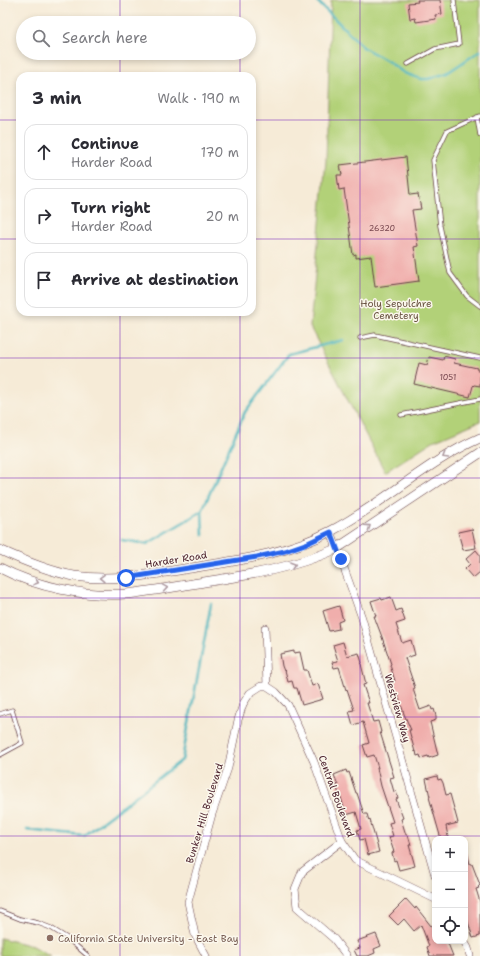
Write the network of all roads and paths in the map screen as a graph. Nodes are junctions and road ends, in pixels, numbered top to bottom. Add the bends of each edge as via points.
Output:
1 (454, 0) edge
2 (408, 64) dead end
3 (479, 116) edge
4 (480, 135) edge
5 (480, 306) edge
6 (360, 338) dead end
7 (480, 358) edge
8 (480, 399) edge
9 (401, 415) dead end
10 (480, 438) edge
11 (480, 453) edge
12 (331, 532) junction
13 (336, 549) junction
14 (0, 550) edge
15 (0, 568) edge
16 (265, 628) dead end
17 (267, 686) junction
18 (0, 714) edge
19 (0, 753) edge
20 (342, 841) junction
21 (434, 872) edge
22 (432, 898) edge
23 (0, 911) edge
24 (466, 944) edge
25 (88, 956) edge
26 (206, 956) edge
27 (347, 956) edge
28 (470, 956) edge

1 - 2 lane via 459,44 435,49
3 - 4 lane
3 - 5 lane via 447,132 433,160 440,226 450,273 467,296
6 - 7 lane via 375,336
8 - 9 lane
10 -> 12 street, Harder Road via 440,459
13 -> 11 street
12 - 13 street
12 -> 14 street, Harder Road via 285,551 126,578 90,578 56,572
15 -> 13 street via 51,587 125,594 272,570
13 - 21 street, Westview Way via 362,618
16 - 17 street
17 - 20 street, Central Boulevard via 288,706 314,762
17 - 26 street, Bunker Hill Boulevard via 261,686 250,693 243,704 228,768 212,814 188,902 195,935
18 - 19 lane via 12,710 22,743
20 - 22 street, Central Boulevard via 356,860
20 - 27 street via 302,872 295,889 297,907 334,939
23 - 25 lane via 51,928
24 - 28 street

